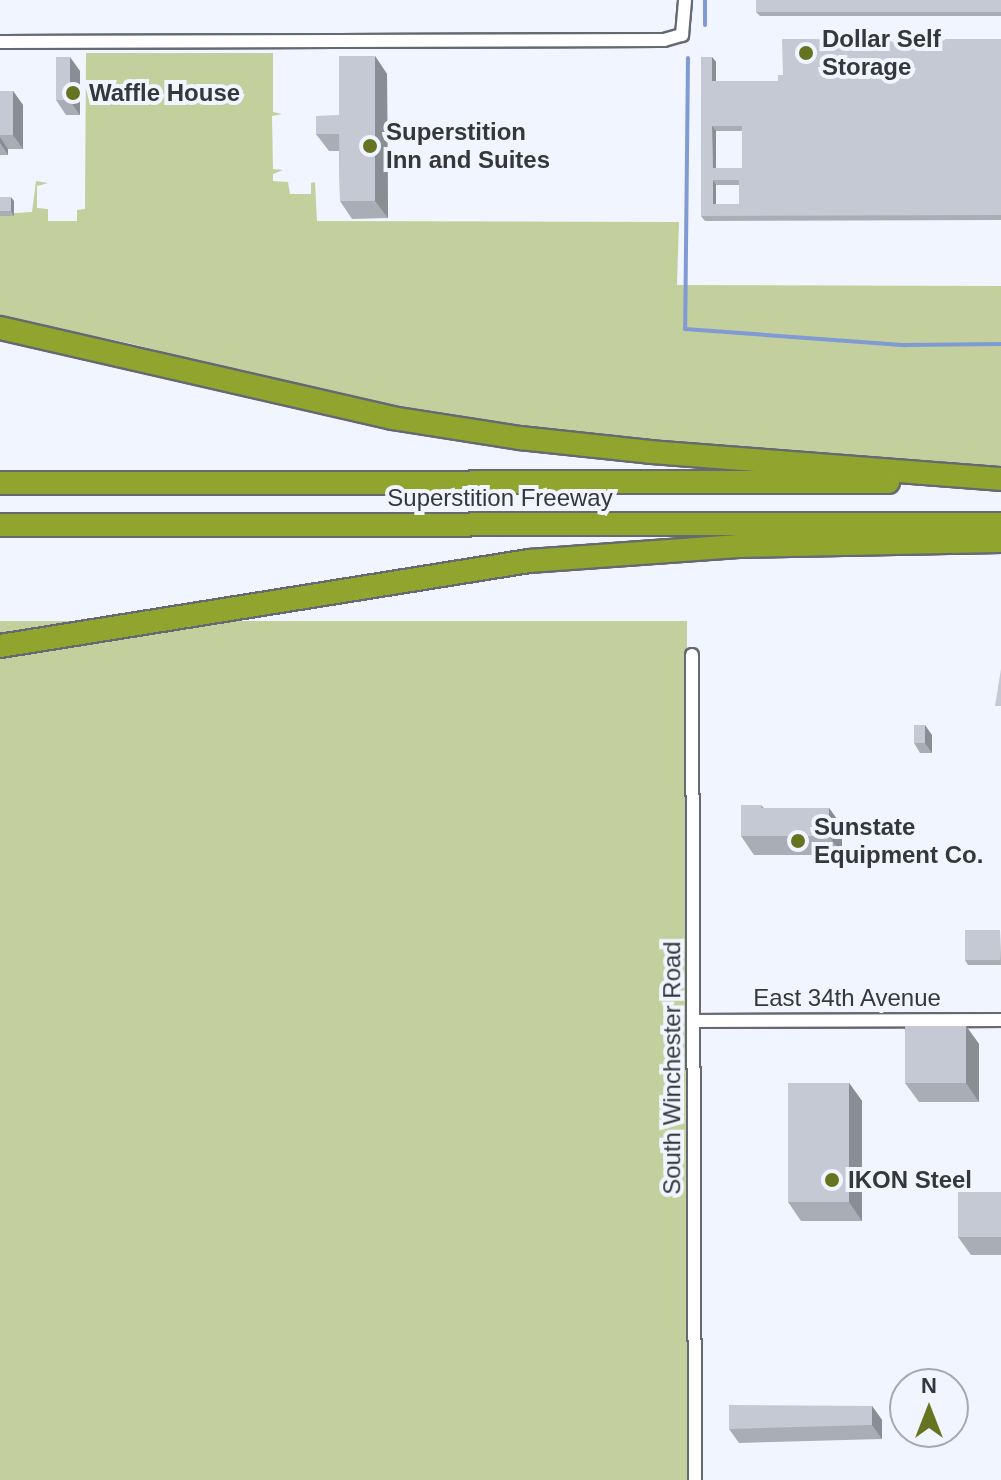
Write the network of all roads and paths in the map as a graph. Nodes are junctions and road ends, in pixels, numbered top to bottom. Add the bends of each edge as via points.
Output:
1 (685, 0) edge
2 (0, 42) edge
3 (0, 328) edge
4 (1001, 480) edge
5 (0, 483) edge
6 (1001, 524) edge
7 (0, 525) edge
8 (1001, 541) edge
9 (0, 646) edge
10 (692, 655) dead end
11 (1001, 1020) edge
12 (693, 1021) junction
13 (695, 1480) edge

1 - 2 street via 682,35 664,40
3 - 4 highway via 392,418 520,438
4 - 5 highway, Superstition Freeway
6 - 7 highway, Superstition Freeway
8 - 9 highway via 723,547 529,561
10 - 12 street, South Winchester Road
11 - 12 street, East 34th Avenue
12 - 13 street, South Winchester Road

